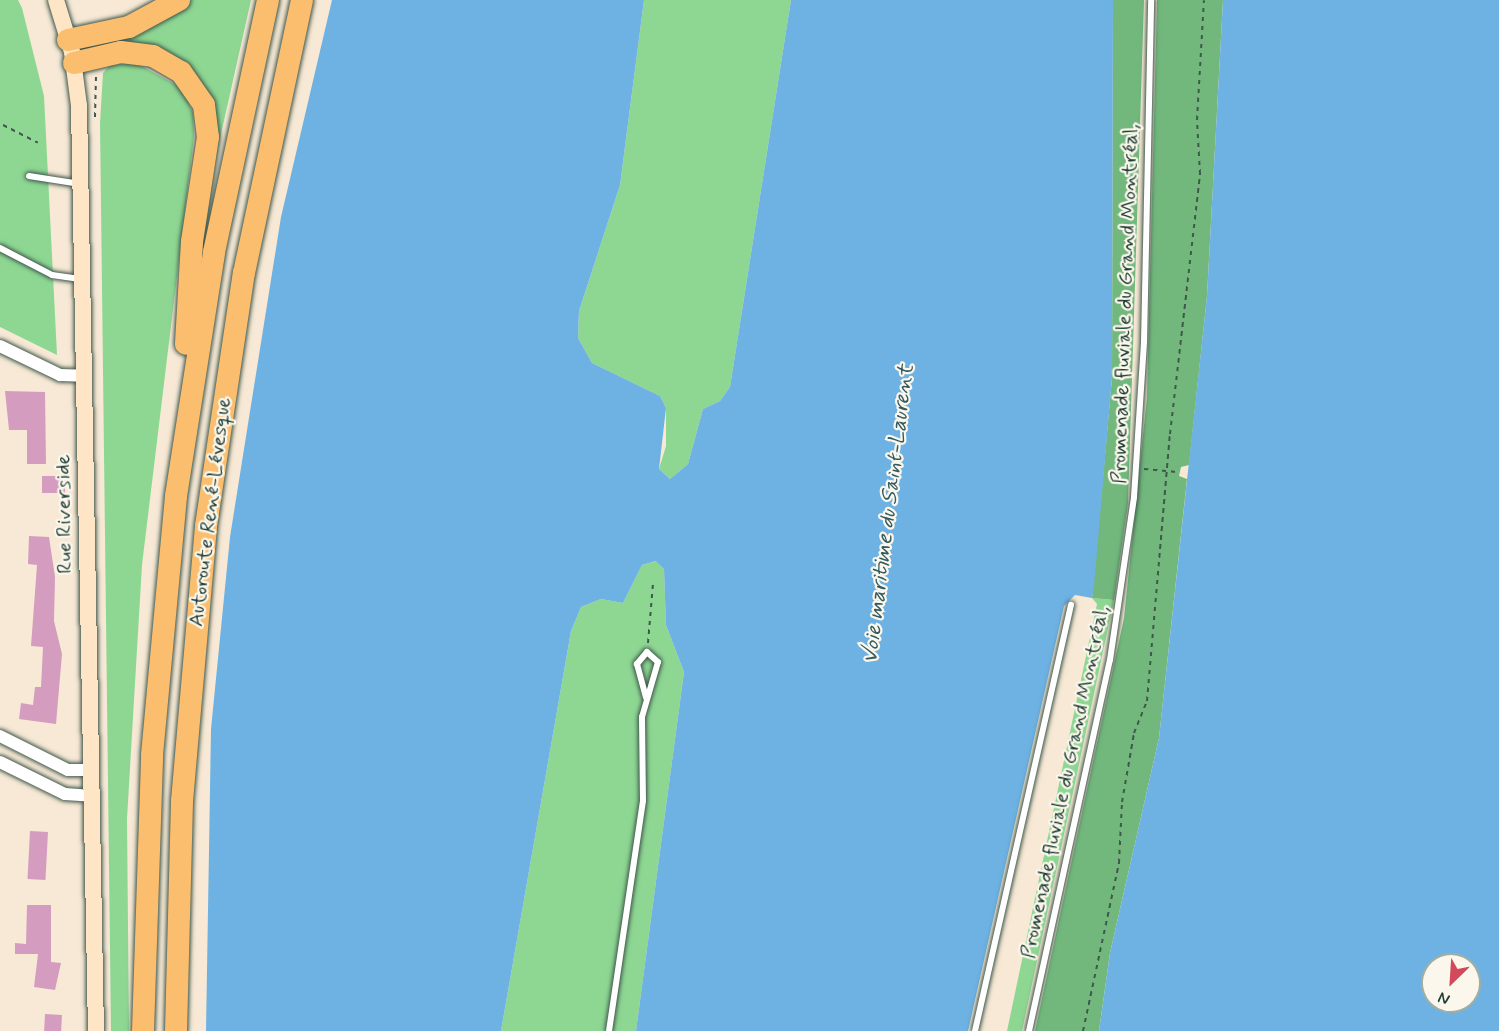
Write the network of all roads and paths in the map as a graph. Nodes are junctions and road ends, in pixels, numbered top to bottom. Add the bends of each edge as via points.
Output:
1 (56, 0) edge
2 (178, 0) edge
3 (268, 0) edge
4 (302, 0) edge
5 (1151, 0) edge
6 (1204, 0) edge
7 (68, 40) junction
8 (74, 63) junction
9 (3, 124) dead end
10 (38, 143) dead end
11 (29, 176) dead end
12 (81, 184) junction
13 (0, 248) edge
14 (83, 280) junction
15 (0, 346) edge
16 (84, 376) junction
17 (1136, 467) junction
18 (1168, 472) junction
19 (1180, 472) dead end
20 (176, 496) junction
21 (653, 584) dead end
22 (1071, 605) dead end
23 (647, 652) junction
24 (646, 698) junction
25 (0, 736) edge
26 (0, 762) edge
27 (92, 770) junction
28 (92, 796) junction
29 (96, 1031) edge
30 (143, 1031) edge
31 (176, 1031) edge
32 (609, 1031) edge
33 (975, 1031) edge
34 (1029, 1031) edge
35 (1083, 1031) edge

1 - 7 street, Rue Riverside
2 - 7 highway via 129,27
3 - 20 highway, Autoroute René-Lévesque via 214,252
4 - 31 highway, Autoroute René-Lévesque via 244,273 206,525 182,810
5 - 17 lane, Promenade fluviale du Grand Montréal, via 1144,342
6 - 18 path via 1197,120 1200,174
7 - 8 street, Rue Riverside
8 - 12 street, Rue Riverside
8 - 20 highway via 121,52 160,58 186,78 206,112
9 - 10 path
11 - 12 lane
12 - 14 street, Rue Riverside
13 - 14 lane via 57,277
14 - 16 street, Rue Riverside
15 - 16 street via 60,375
16 - 27 street, Rue Riverside
17 - 18 path
17 - 34 lane, Promenade fluviale du Grand Montréal, via 1110,660
18 - 19 path
18 - 35 path via 1147,701 1134,733 1122,802 1119,863
20 - 30 highway, Autoroute René-Lévesque via 152,756
21 - 23 path
22 - 33 lane
23 - 24 lane via 637,664
23 - 24 lane via 658,662
24 - 32 lane via 643,801
25 - 27 street via 68,770
26 - 28 street via 65,794
27 - 28 street, Rue Riverside
28 - 29 street, Rue Riverside

